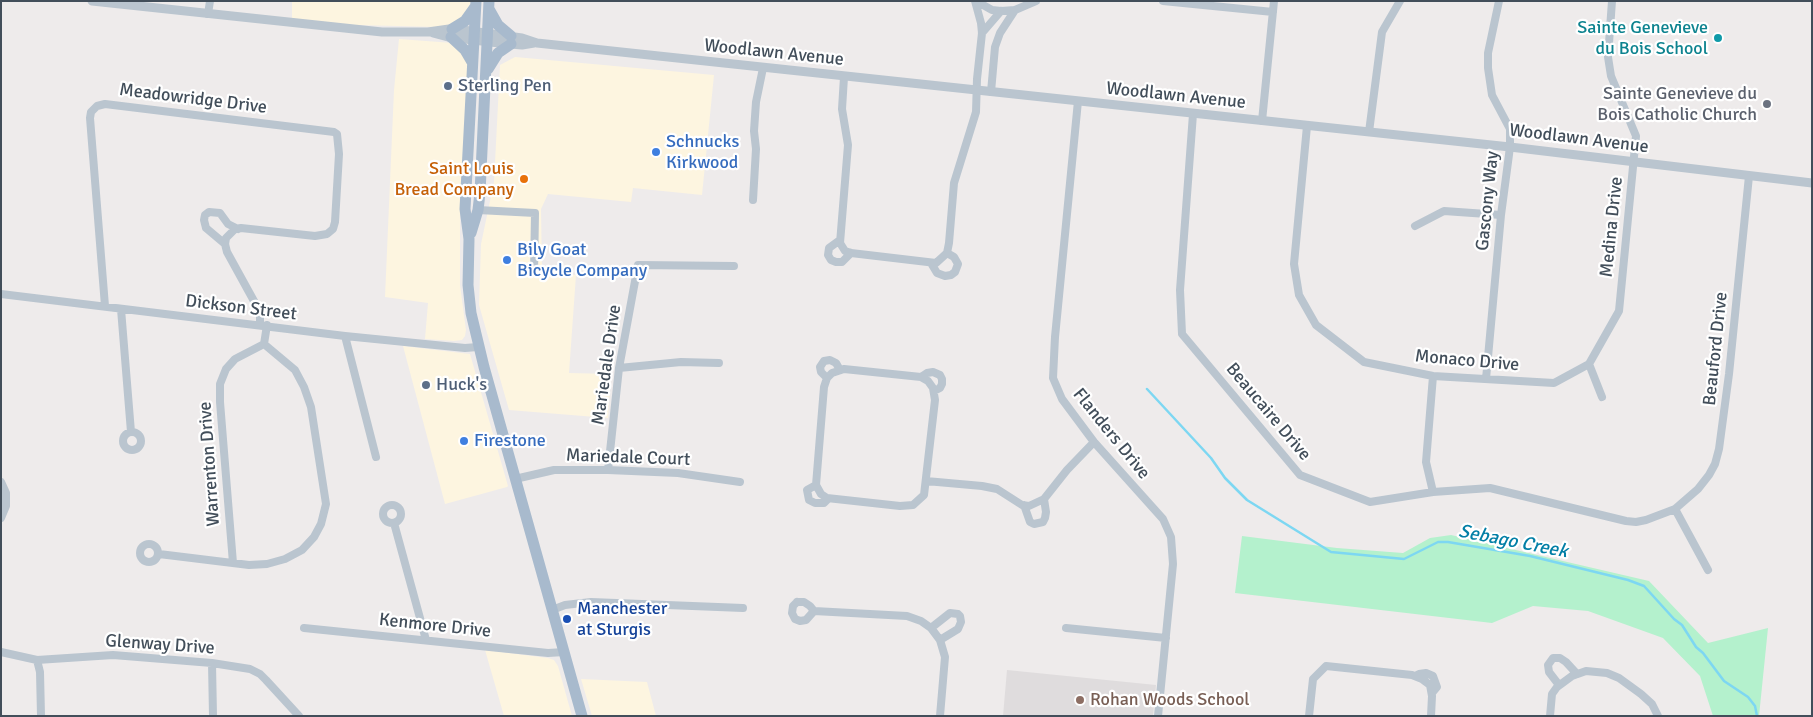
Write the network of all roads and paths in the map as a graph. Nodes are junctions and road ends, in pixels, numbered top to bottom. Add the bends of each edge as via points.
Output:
1 (92, 1) edge
2 (210, 1) edge
3 (976, 1) edge
4 (1036, 1) edge
5 (1163, 1) edge
6 (1274, 1) edge
7 (1400, 1) edge
8 (1499, 1) edge
9 (1612, 1) edge
10 (476, 4) edge
11 (489, 5) edge
12 (1015, 10) junction
13 (1002, 12) junction
14 (1273, 12) junction
15 (208, 14) junction
16 (451, 33) junction
17 (982, 33) junction
18 (474, 36) junction
19 (487, 38) junction
20 (511, 40) junction
21 (473, 64) junction
22 (763, 68) junction
23 (486, 73) junction
24 (844, 77) junction
25 (977, 91) junction
26 (991, 92) junction
27 (1078, 102) junction
28 (1193, 114) junction
29 (1262, 121) junction
30 (1307, 126) junction
31 (1369, 132) junction
32 (1510, 148) junction
33 (1634, 162) junction
34 (1749, 176) junction
35 (1812, 183) edge
36 (753, 200) dead end
37 (478, 210) junction
38 (1501, 215) junction
39 (1415, 226) dead end
40 (238, 228) junction
41 (469, 239) junction
42 (840, 240) junction
43 (225, 244) junction
44 (851, 253) junction
45 (947, 253) junction
46 (931, 263) junction
47 (734, 266) dead end
48 (534, 273) dead end
49 (1, 294) edge
50 (105, 306) junction
51 (120, 309) junction
52 (264, 325) junction
53 (345, 336) junction
54 (264, 344) junction
55 (478, 348) junction
56 (718, 363) dead end
57 (1589, 364) junction
58 (619, 368) junction
59 (1433, 376) junction
60 (921, 377) junction
61 (1486, 380) junction
62 (934, 391) junction
63 (1602, 397) dead end
64 (131, 432) dead end
65 (1094, 442) junction
66 (376, 457) dead end
67 (608, 470) junction
68 (515, 479) junction
69 (926, 481) junction
70 (1, 482) edge
71 (740, 482) dead end
72 (816, 485) junction
73 (1433, 492) junction
74 (825, 496) junction
75 (1044, 500) junction
76 (1024, 505) junction
77 (1676, 509) junction
78 (1, 518) edge
79 (394, 523) dead end
80 (159, 554) dead end
81 (233, 563) junction
82 (1708, 570) dead end
83 (743, 608) dead end
84 (552, 610) junction
85 (814, 611) dead end
86 (304, 628) dead end
87 (931, 628) junction
88 (1066, 628) dead end
89 (1166, 638) junction
90 (426, 640) junction
91 (940, 640) junction
92 (1, 652) edge
93 (564, 652) junction
94 (37, 660) junction
95 (212, 663) junction
96 (1577, 674) junction
97 (1559, 685) junction
98 (41, 716) edge
99 (213, 716) edge
100 (299, 716) edge
101 (582, 716) edge
102 (940, 716) edge
103 (1158, 716) edge
104 (1309, 716) edge
105 (1430, 716) edge
106 (1550, 716) edge
107 (1658, 716) edge

1 - 15 street, Woodlawn Avenue
2 - 15 street
3 - 13 street
3 - 17 street
4 - 12 street
5 - 14 street
6 - 14 street
7 - 31 street via 1382,32
8 - 32 street, Gascony Way via 1488,68 1492,95 1510,128
9 - 33 street, Medina Drive via 1609,63 1611,76 1636,136
10 - 16 main road via 465,21
10 - 18 main road
11 - 19 main road
11 - 20 main road via 498,25
12 - 13 street
12 - 26 street via 1000,33
13 - 17 street
14 - 29 street
15 - 16 street, Woodlawn Avenue via 362,30
16 - 18 street, Woodlawn Avenue
16 - 21 main road
17 - 25 street
18 - 19 street, Woodlawn Avenue
18 - 21 main road
19 - 20 street, Woodlawn Avenue
19 - 23 main road
20 - 22 street, Woodlawn Avenue via 522,38 537,43
20 - 23 main road via 498,52
21 - 41 main road via 466,209
22 - 24 street, Woodlawn Avenue
22 - 36 street via 756,102
23 - 37 main road
24 - 25 street, Woodlawn Avenue
24 - 42 street via 842,108 848,145
25 - 26 street, Woodlawn Avenue
25 - 45 street via 976,112 954,183
26 - 27 street, Woodlawn Avenue
27 - 28 street, Woodlawn Avenue
27 - 65 street, Flanders Drive via 1053,378 1062,399
28 - 29 street, Woodlawn Avenue
28 - 73 street, Beaucaire Drive via 1180,290 1182,334 1300,475 1370,502
29 - 30 street, Woodlawn Avenue
30 - 31 street, Woodlawn Avenue
30 - 59 street, Monaco Drive via 1294,264 1299,295 1316,326 1364,362
31 - 32 street, Woodlawn Avenue
32 - 33 street, Woodlawn Avenue
32 - 38 street, Gascony Way
33 - 34 street, Woodlawn Avenue
33 - 57 street, Medina Drive via 1619,311
34 - 35 street, Woodlawn Avenue
34 - 77 street, Beauford Drive via 1729,374 1716,464 1698,489
37 - 41 main road
37 - 48 street via 535,213
38 - 39 street via 1444,211
38 - 61 street, Gascony Way
40 - 43 street via 229,233
40 - 43 street via 228,224 220,213 205,215 206,228
40 - 50 street, Meadowridge Drive via 315,236 333,229 339,154 337,134 326,130 105,104 97,106 90,118
41 - 55 main road via 469,299
42 - 44 street via 845,251
42 - 44 street via 828,248 831,260 842,262
43 - 52 street
44 - 46 street
45 - 46 street via 940,261
45 - 46 street via 958,264 951,276 938,274
47 - 58 street, Mariedale Drive via 638,265
49 - 50 street, Dickson Street
50 - 51 street, Dickson Street
51 - 52 street, Dickson Street
51 - 64 street
52 - 53 street, Dickson Street
52 - 54 street
53 - 55 street, Dickson Street
53 - 66 street
54 - 81 street, Warrenton Drive via 235,359 226,369 220,384
54 - 81 street via 294,370 304,388 316,429 326,504 322,524 302,550 267,564
55 - 68 main road
56 - 58 street via 681,362
57 - 61 street, Monaco Drive via 1554,383
57 - 63 street
58 - 67 street, Mariedale Drive
59 - 61 street, Monaco Drive
59 - 73 street via 1426,462
60 - 62 street
60 - 62 street via 933,372 940,375 942,384
60 - 72 street via 849,369 833,374 824,387
62 - 69 street
65 - 75 street
65 - 89 street, Flanders Drive via 1163,519 1171,537 1173,564
67 - 68 street, Mariedale Court via 554,470
67 - 71 street, Mariedale Court
68 - 84 main road
69 - 74 street via 924,495 913,505
69 - 76 street via 997,489
70 - 78 street via 6,493
72 - 74 street
72 - 74 street via 807,490 809,500 820,503 824,502
73 - 77 street, Beaucaire Drive via 1490,488 1636,522
75 - 76 street
75 - 76 street via 1046,512 1042,522 1030,522
77 - 82 street
79 - 90 street
80 - 81 street
83 - 84 street via 591,602
84 - 93 main road
85 - 87 street via 907,616
86 - 90 street, Kenmore Drive
87 - 91 street
87 - 91 street via 950,613 960,616 962,622 958,629
88 - 89 street
89 - 103 street, Flanders Drive
90 - 93 street, Kenmore Drive
91 - 102 street via 945,657
92 - 94 street, Glenway Drive
93 - 101 main road
94 - 95 street, Glenway Drive via 113,655
94 - 98 street
95 - 99 street
95 - 100 street, Glenway Drive via 250,669 260,674
96 - 97 street
96 - 97 street via 1566,662 1554,658 1548,665 1549,672
96 - 107 street via 1586,671 1620,678 1652,704
97 - 106 street via 1552,694
104 - 105 street via 1313,679 1326,666 1422,679 1431,689

